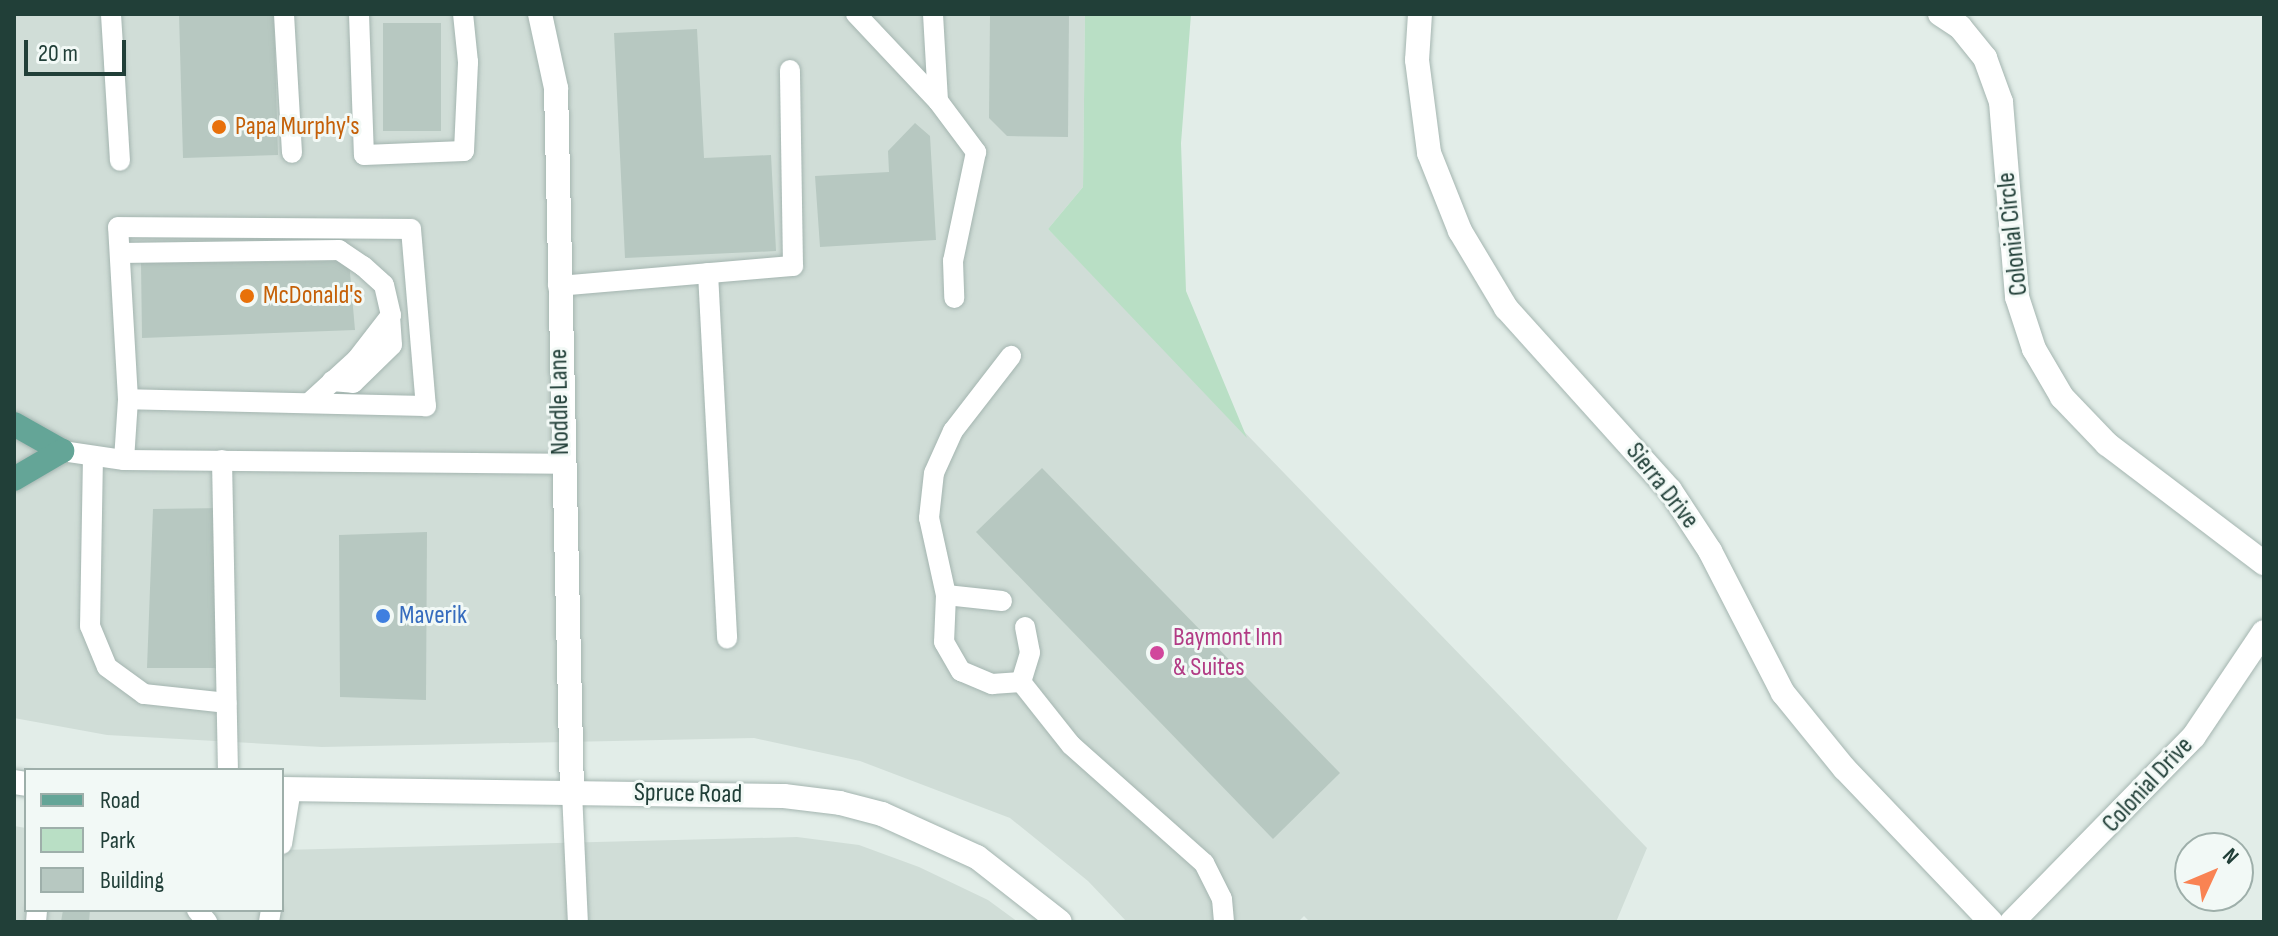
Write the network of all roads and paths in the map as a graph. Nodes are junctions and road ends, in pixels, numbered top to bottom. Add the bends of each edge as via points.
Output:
1 (111, 14) edge
2 (284, 14) edge
3 (359, 14) edge
4 (463, 14) edge
5 (540, 14) edge
6 (856, 14) edge
7 (933, 14) edge
8 (1420, 14) edge
9 (1940, 14) edge
10 (790, 70) dead end
11 (938, 101) junction
12 (292, 153) dead end
13 (120, 161) dead end
14 (120, 253) junction
15 (708, 273) junction
16 (558, 286) junction
17 (954, 298) dead end
18 (1011, 356) dead end
19 (128, 399) junction
20 (309, 403) junction
21 (14, 424) edge
22 (62, 451) junction
23 (93, 456) junction
24 (124, 460) junction
25 (222, 460) junction
26 (561, 464) junction
27 (14, 479) edge
28 (2264, 563) edge
29 (946, 595) junction
30 (1002, 601) dead end
31 (1025, 627) dead end
32 (2264, 632) edge
33 (727, 639) dead end
34 (1021, 682) junction
35 (227, 703) junction
36 (228, 768) edge
37 (287, 789) edge
38 (572, 792) junction
39 (284, 822) edge
40 (578, 922) edge
41 (1060, 922) edge
42 (1224, 922) edge
43 (1991, 922) edge
44 (2012, 922) edge

1 - 13 lane
2 - 12 lane
3 - 4 lane via 364,155 464,151 468,62
5 - 16 street, Noddle Lane via 556,88
6 - 11 lane
7 - 11 lane
8 - 43 street, Sierra Drive via 1417,60 1429,153 1460,231 1506,308 1670,490 1710,551 1783,693 1844,768
9 - 28 street, Colonial Circle via 1960,27 1985,58 2001,102 2017,297 2034,349 2062,397 2107,444
10 - 15 lane via 793,266
11 - 17 lane via 976,152 953,261
14 - 19 lane
14 - 20 lane via 339,250 384,285 390,318
14 - 20 lane via 118,227 411,229 426,406
15 - 16 lane
15 - 33 lane
16 - 26 street, Noddle Lane
18 - 29 lane via 953,431 934,473 929,518
19 - 20 lane
19 - 24 lane
21 - 22 main road
22 - 23 lane
22 - 27 main road
23 - 24 lane
23 - 35 lane via 90,626 107,667 144,694
24 - 25 lane
25 - 26 lane
25 - 35 lane
26 - 38 street, Noddle Lane
29 - 30 lane
29 - 34 lane via 944,642 961,671 992,684
31 - 34 lane via 1030,653
32 - 44 street, Colonial Drive via 2194,736
34 - 42 lane via 1071,745 1204,863 1222,899
35 - 36 lane
37 - 38 street, Spruce Road
37 - 39 lane
38 - 40 lane
38 - 41 street, Spruce Road via 784,796 882,814 977,857

